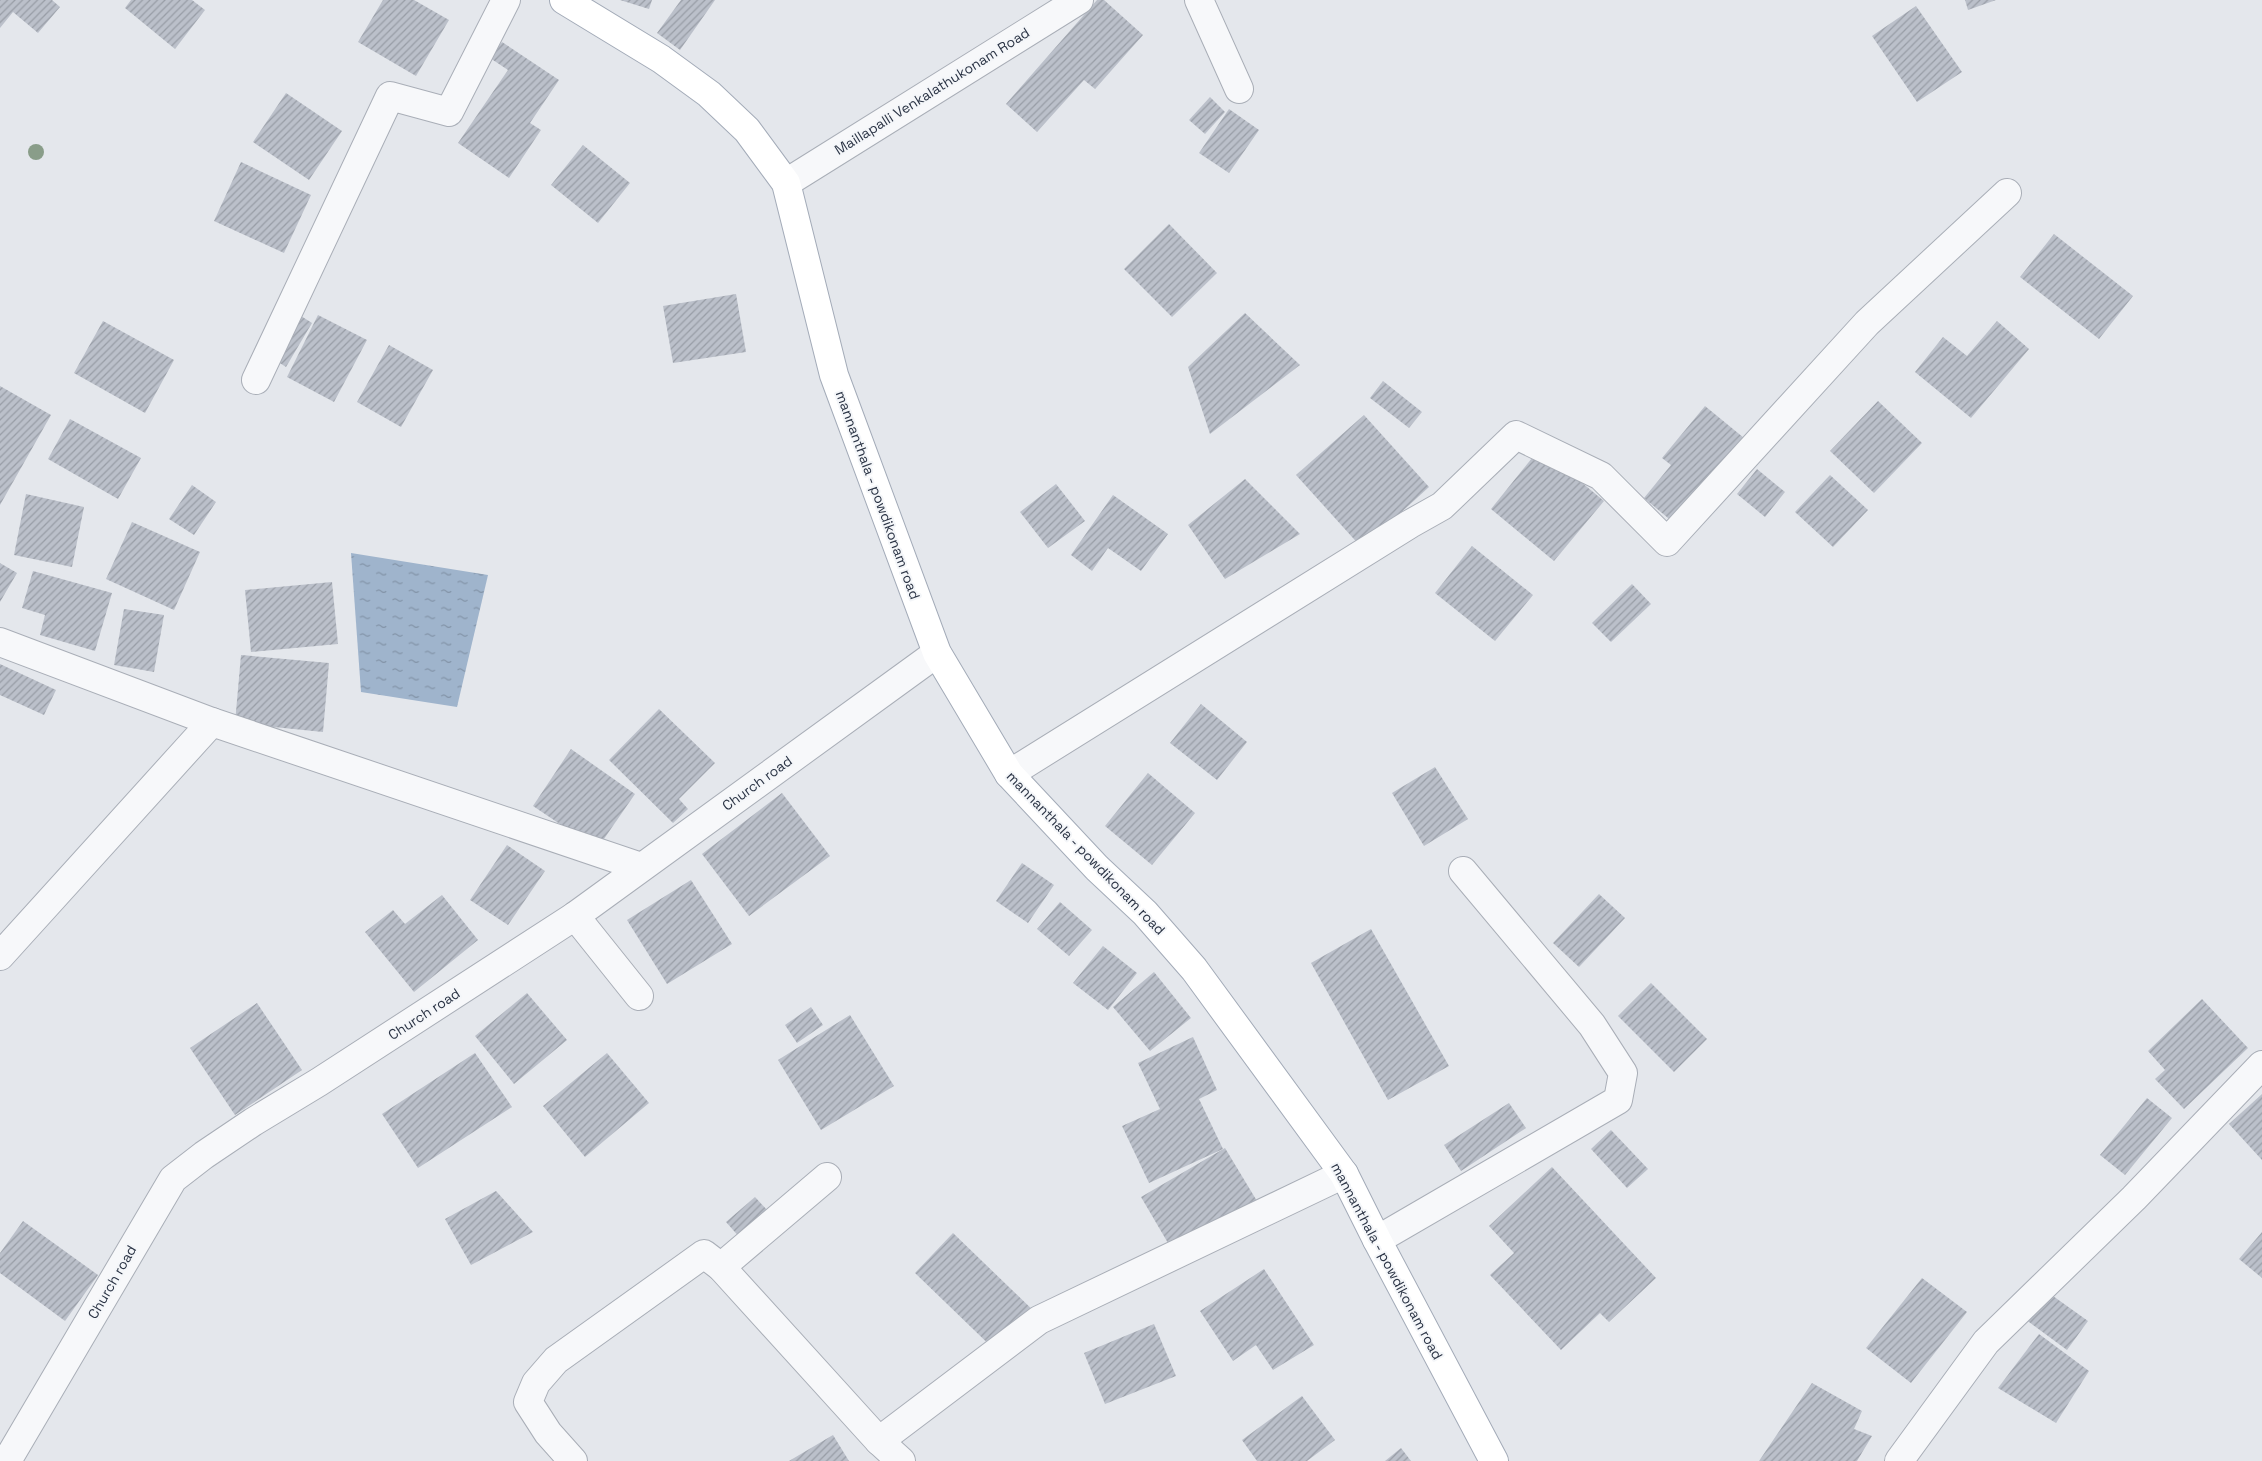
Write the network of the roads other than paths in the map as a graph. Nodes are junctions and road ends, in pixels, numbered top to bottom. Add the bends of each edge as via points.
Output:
1 (506, 0) edge
2 (564, 0) edge
3 (1079, 0) edge
4 (1199, 0) edge
5 (1239, 89) dead end
6 (786, 182) junction
7 (2008, 192) dead end
8 (256, 380) dead end
9 (0, 642) edge
10 (936, 653) junction
11 (212, 722) junction
12 (1009, 774) junction
13 (641, 867) junction
14 (1463, 871) dead end
15 (575, 916) junction
16 (0, 956) edge
17 (639, 996) dead end
18 (2262, 1065) edge
19 (1344, 1174) junction
20 (827, 1177) dead end
21 (1376, 1240) junction
22 (721, 1267) junction
23 (879, 1441) junction
24 (8, 1461) edge
25 (572, 1461) edge
26 (901, 1461) edge
27 (1494, 1461) edge
28 (1899, 1461) edge

1 - 8 street via 449,112 390,96
2 - 6 main road, mannanthala - powdikonam road via 661,59 709,94 747,130
3 - 6 street, Maillapalli Venkalathukonam Road
4 - 5 street
6 - 10 main road, mannanthala - powdikonam road via 834,375
7 - 12 street via 1867,323 1667,542 1601,476 1516,435 1442,506
9 - 11 street
10 - 12 main road, mannanthala - powdikonam road
10 - 13 street, Church road
11 - 13 street
11 - 16 street
12 - 19 main road, mannanthala - powdikonam road via 1145,913 1194,969
13 - 15 street, Church road
14 - 21 street via 1592,1025 1623,1073 1618,1100
15 - 17 street
15 - 24 street, Church road via 252,1122 173,1179
18 - 28 street via 2134,1198 1986,1342
19 - 21 main road, mannanthala - powdikonam road
19 - 23 street via 1039,1320
20 - 22 street
21 - 27 main road, mannanthala - powdikonam road
22 - 23 street
22 - 25 street via 704,1254 556,1360 536,1383 528,1402
23 - 26 street

